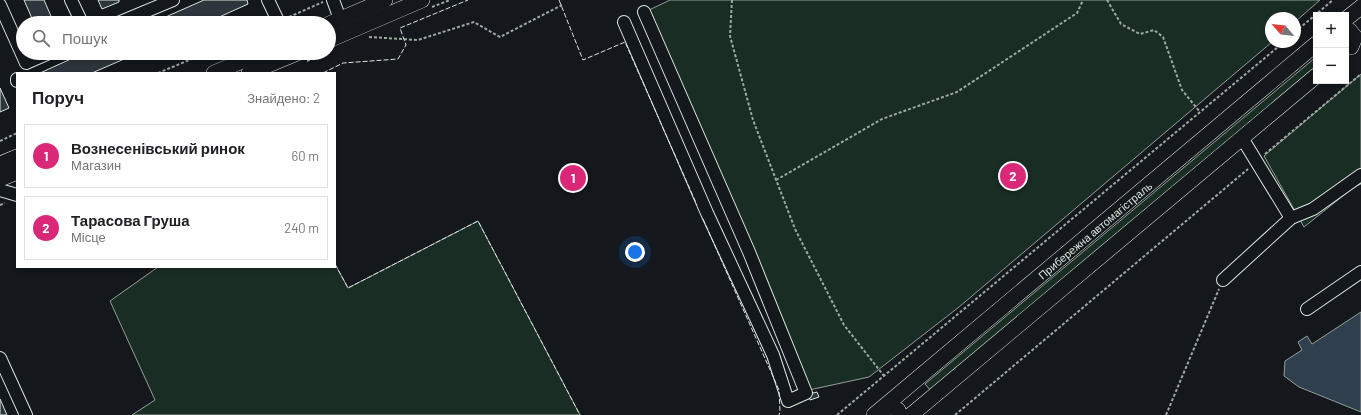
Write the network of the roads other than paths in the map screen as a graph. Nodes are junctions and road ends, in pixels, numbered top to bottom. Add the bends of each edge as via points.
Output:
1 (71, 0) edge
2 (173, 0) edge
3 (268, 0) edge
4 (332, 0) edge
5 (385, 0) edge
6 (422, 0) edge
7 (150, 4) edge
8 (0, 5) edge
9 (1361, 7) edge
10 (644, 12) dead end
11 (79, 16) edge
12 (130, 16) edge
13 (276, 16) edge
14 (334, 16) edge
15 (1349, 17) edge
16 (336, 21) edge
17 (624, 22) dead end
18 (1349, 30) edge
19 (336, 37) edge
20 (1353, 46) edge
21 (16, 47) edge
22 (1313, 47) edge
23 (38, 60) edge
24 (244, 60) edge
25 (280, 60) edge
26 (24, 68) edge
27 (216, 72) edge
28 (251, 72) edge
29 (1313, 79) edge
30 (1242, 138) junction
31 (16, 157) edge
32 (0, 164) edge
33 (16, 172) edge
34 (1361, 175) edge
35 (0, 179) edge
36 (0, 190) edge
37 (16, 195) edge
38 (1291, 218) junction
39 (1361, 272) edge
40 (1222, 280) road end
41 (1307, 309) dead end
42 (0, 358) edge
43 (924, 373) junction
44 (932, 397) junction
45 (26, 415) edge
46 (874, 415) edge
47 (900, 415) edge
48 (911, 415) edge

1 - 11 street
2 - 7 street
3 - 13 street
4 - 14 street
5 - 16 main road
6 - 19 main road
7 - 12 street
8 - 21 street
9 - 15 main road
10 - 17 street via 749,252 806,393 788,401 773,355 713,226
18 - 20 main road via 1355,37
22 - 43 main road, Прибережна автомагістраль
23 - 26 street
24 - 27 main road
25 - 28 main road
29 - 30 main road
30 - 38 street
30 - 44 main road
31 - 32 main road
33 - 35 main road
34 - 38 street via 1312,209
36 - 37 street
38 - 40 street
39 - 41 street
42 - 45 street
43 - 44 main road via 915,386 922,400
43 - 46 main road, Прибережна автомагістраль
44 - 48 main road
46 - 47 main road via 892,406

